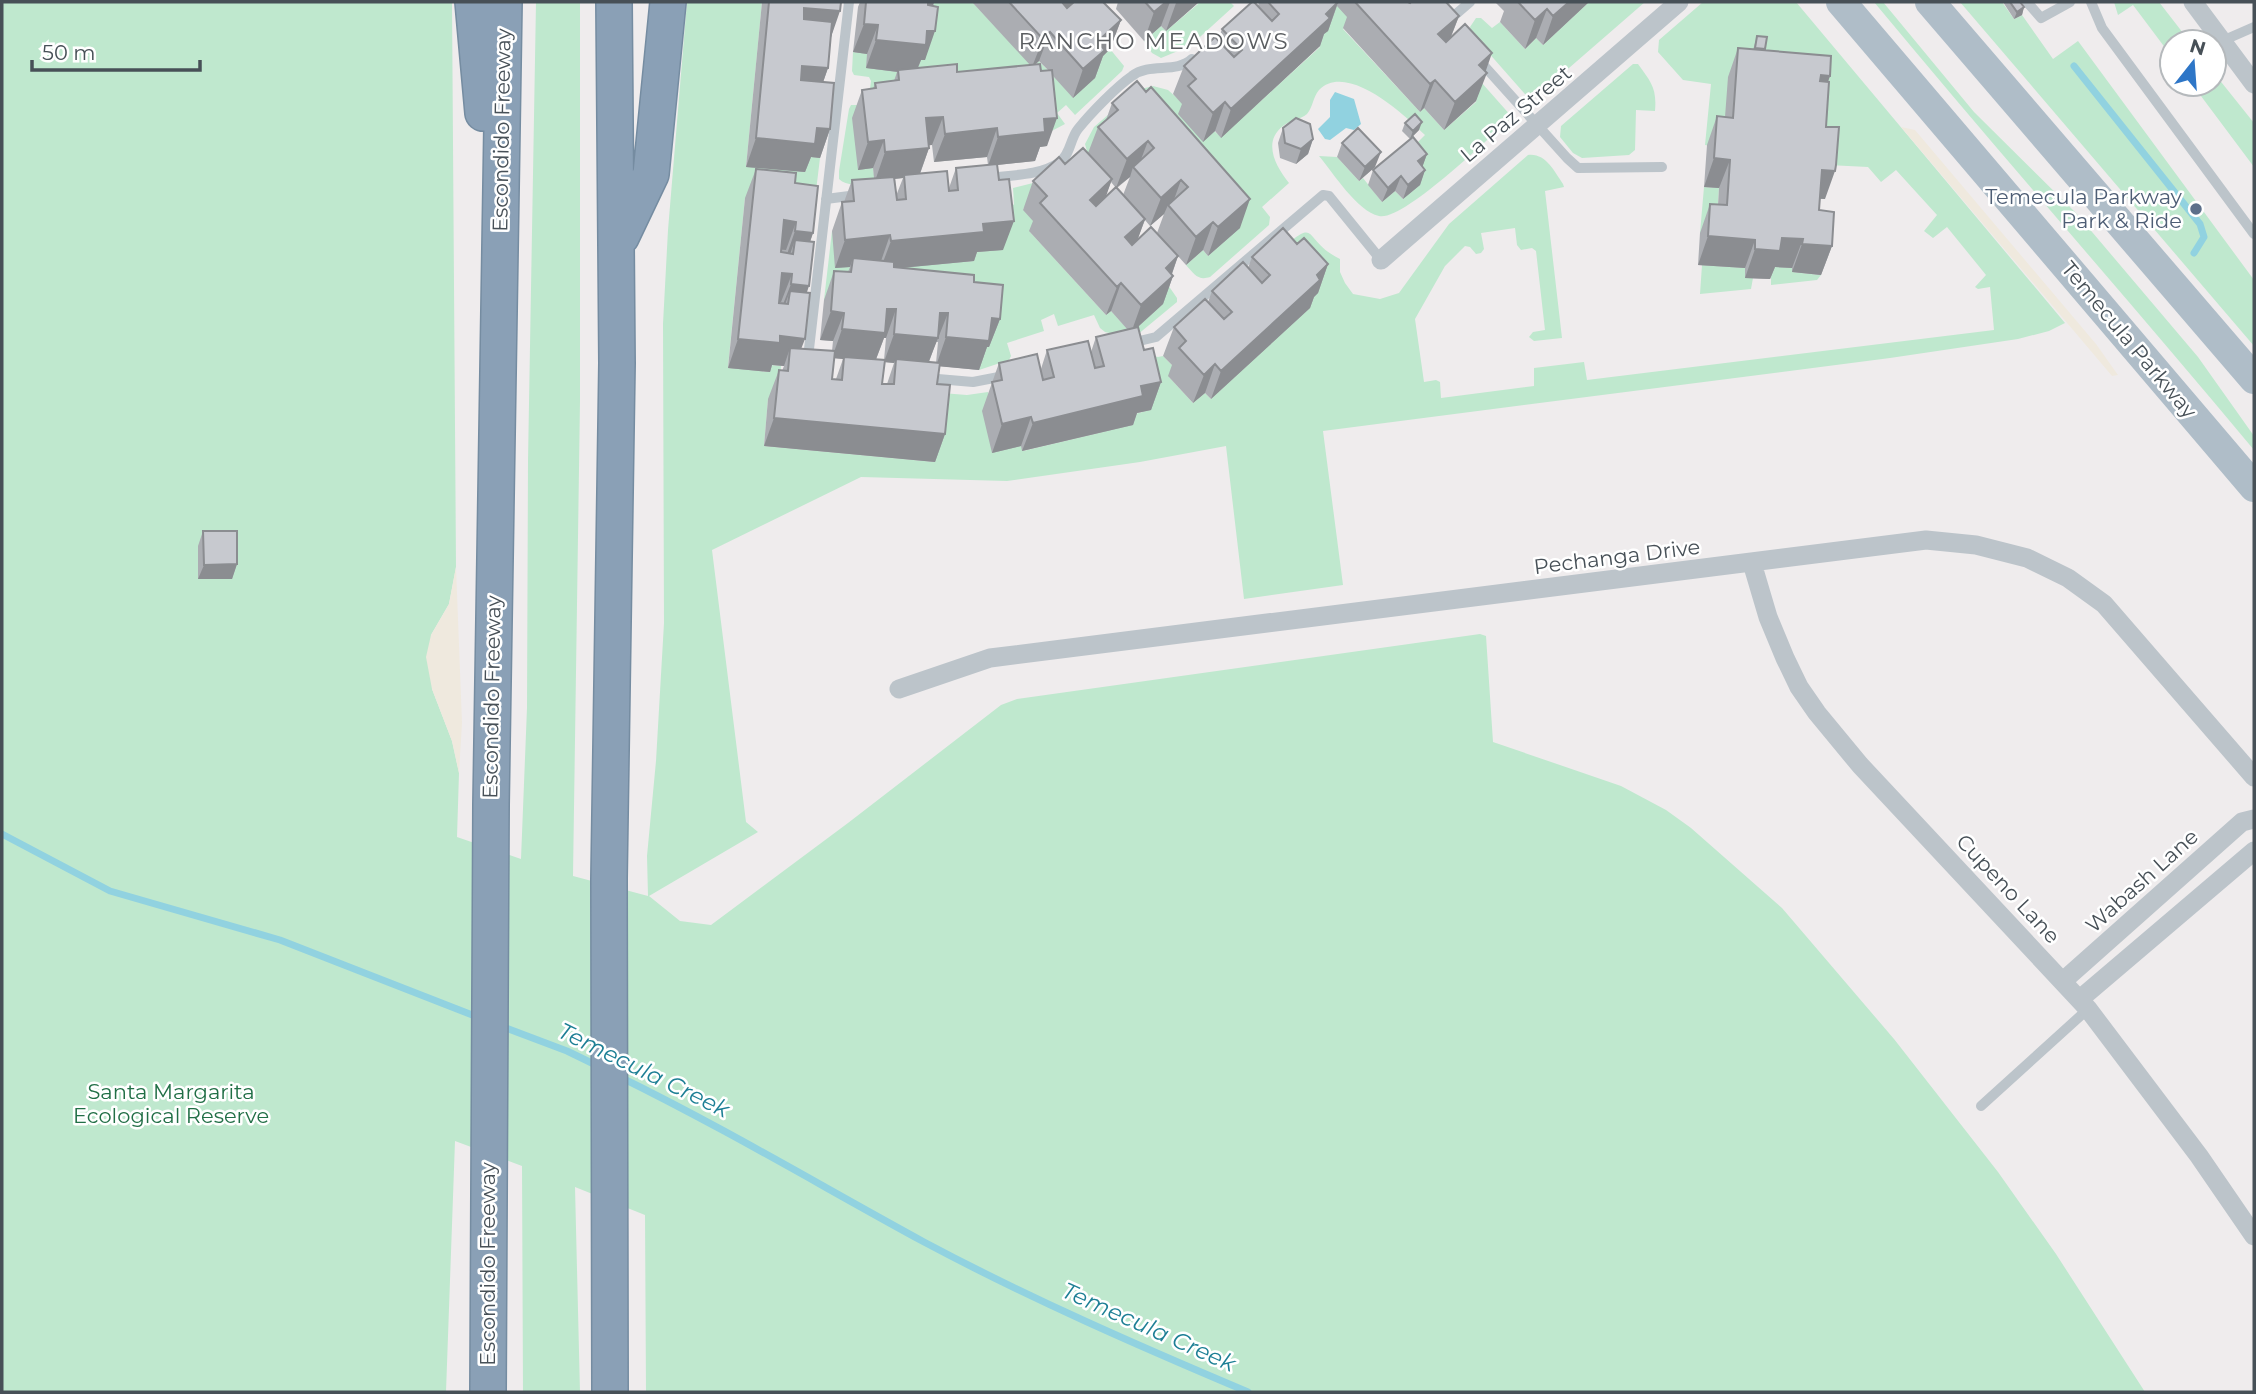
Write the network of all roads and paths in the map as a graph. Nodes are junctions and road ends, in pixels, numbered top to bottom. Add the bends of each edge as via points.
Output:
1 (473, 2) edge
2 (504, 2) edge
3 (614, 2) edge
4 (668, 2) edge
5 (849, 2) edge
6 (1470, 2) edge
7 (1679, 2) edge
8 (1842, 2) edge
9 (1930, 2) edge
10 (2026, 2) edge
11 (2070, 2) edge
12 (2091, 2) edge
13 (2193, 2) edge
14 (2254, 27) edge
15 (2212, 28) edge
16 (1455, 34) edge
17 (2228, 38) edge
18 (2228, 49) edge
19 (1202, 51) edge
20 (1473, 54) edge
21 (2254, 84) edge
22 (1538, 125) junction
23 (1662, 167) dead end
24 (979, 179) edge
25 (867, 193) edge
26 (826, 199) junction
27 (2254, 234) edge
28 (617, 247) junction
29 (1381, 260) joint
30 (499, 295) junction
31 (1126, 344) edge
32 (821, 369) edge
33 (1011, 374) edge
34 (918, 377) edge
35 (2254, 379) edge
36 (2254, 487) edge
37 (1752, 563) junction
38 (899, 689) dead end
39 (2254, 776) edge
40 (2254, 819) edge
41 (2254, 851) edge
42 (2063, 982) junction
43 (2084, 1004) junction
44 (1981, 1106) dead end
45 (2254, 1236) edge
46 (488, 1392) edge
47 (610, 1392) edge

1 - 30 highway
2 - 30 highway, Escondido Freeway
3 - 28 highway
4 - 28 highway via 651,174
5 - 26 lane
6 - 16 lane via 1442,20
7 - 22 street, La Paz Street
8 - 36 main road, Temecula Parkway
9 - 35 main road
10 - 11 lane via 2040,18
12 - 27 lane via 2102,27
13 - 15 street
14 - 17 lane
18 - 21 street
19 - 24 lane via 1184,66 1144,69 1131,76 1078,128 1061,161 1034,172
20 - 22 lane
22 - 23 lane via 1578,168
22 - 29 street, La Paz Street
25 - 26 lane
26 - 32 lane via 809,349 814,366
28 - 47 highway via 609,880
29 - 31 lane via 1329,196 1323,195 1156,337
30 - 46 highway, Escondido Freeway
33 - 34 lane via 973,382
37 - 38 street, Pechanga Drive via 990,657
37 - 39 street, Pechanga Drive via 1926,540 1976,545 2027,558 2104,604
37 - 42 street, Cupeno Lane via 1784,658 1817,713
40 - 42 street, Wabash Lane via 2242,822
41 - 43 street
42 - 43 street, Cupeno Lane
43 - 44 lane
43 - 45 street, Cupeno Lane

